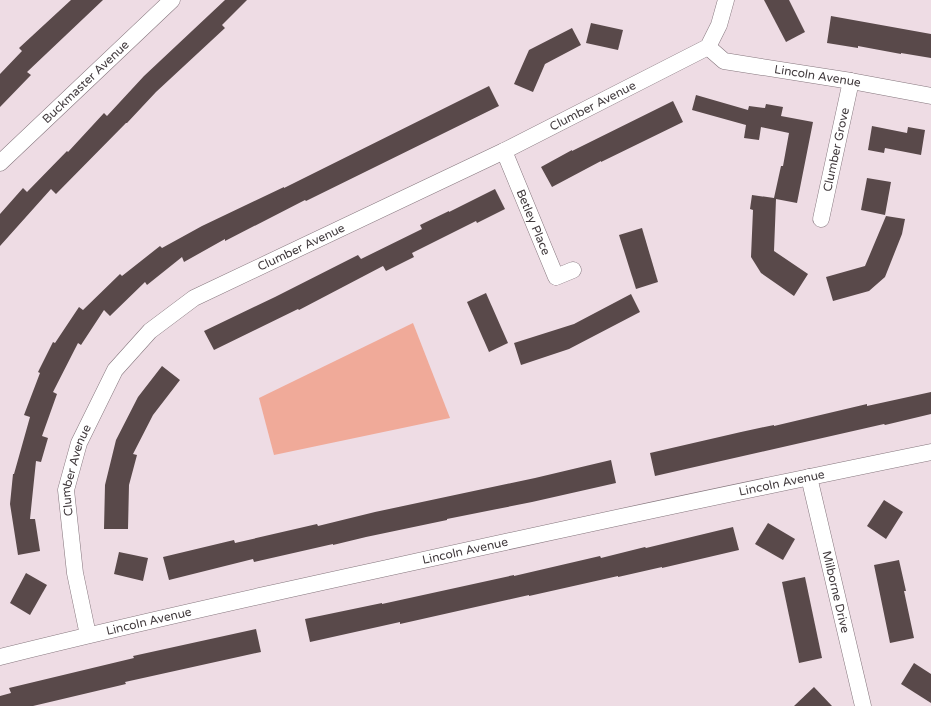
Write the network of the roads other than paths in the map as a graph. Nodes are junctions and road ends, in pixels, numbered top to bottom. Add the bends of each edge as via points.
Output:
1 (172, 0) edge
2 (726, 0) edge
3 (708, 47) junction
4 (851, 81) junction
5 (931, 96) edge
6 (504, 151) junction
7 (0, 163) edge
8 (821, 219) dead end
9 (573, 270) dead end
10 (931, 452) edge
11 (809, 477) junction
12 (88, 635) junction
13 (0, 657) edge
14 (863, 706) edge

1 - 7 street, Buckmaster Avenue
2 - 3 street via 719,26
3 - 4 street, Lincoln Avenue via 724,61
3 - 6 street, Clumber Avenue
4 - 5 street, Lincoln Avenue
4 - 8 street, Clumber Grove
6 - 9 street, Betley Place via 556,277
6 - 12 street, Clumber Avenue via 194,298 150,332 115,370 79,443 66,490 75,574
10 - 11 street, Lincoln Avenue
11 - 12 street, Lincoln Avenue via 648,510
11 - 14 street, Milborne Drive
12 - 13 street, Lincoln Avenue

